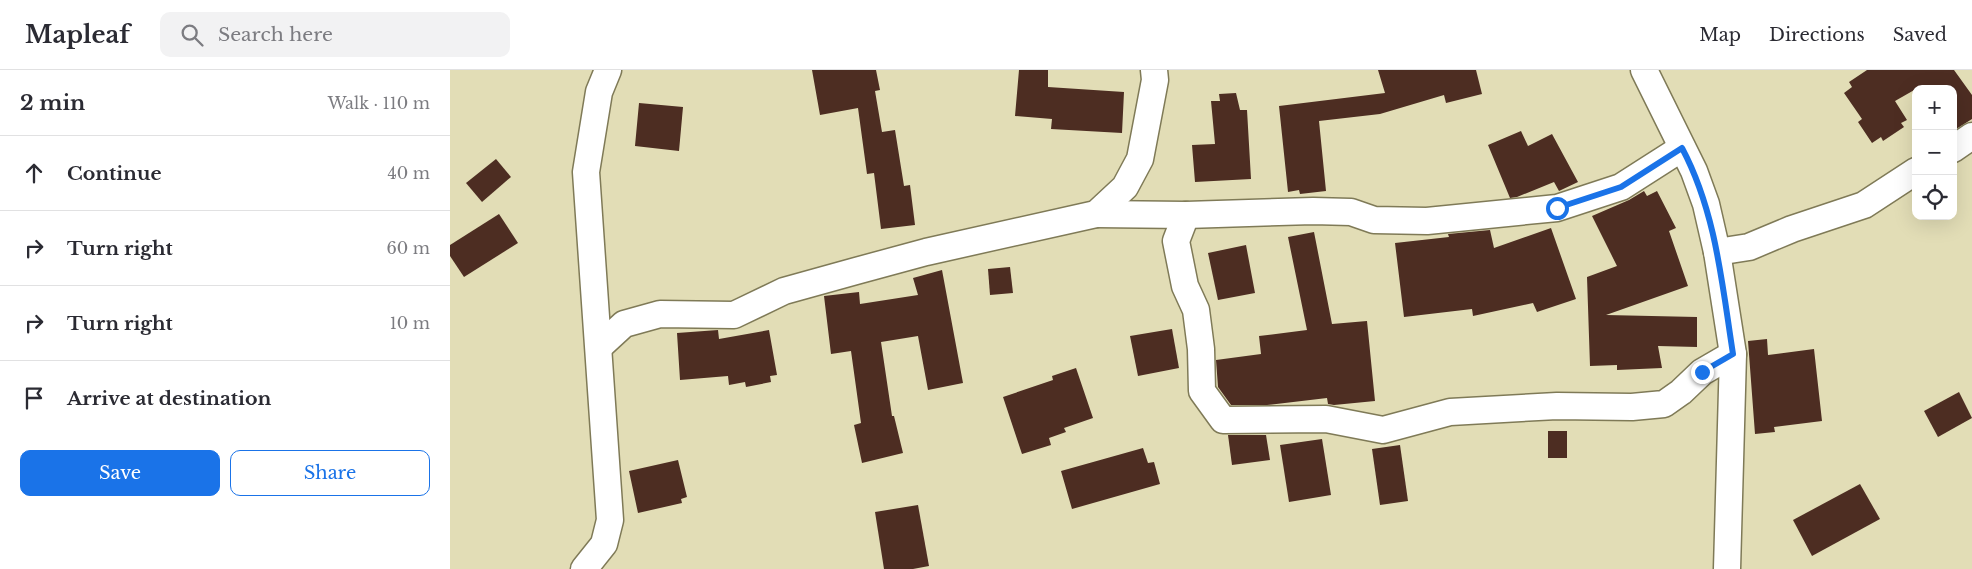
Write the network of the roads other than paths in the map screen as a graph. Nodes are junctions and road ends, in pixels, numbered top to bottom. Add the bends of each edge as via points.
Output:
1 (608, 70) edge
2 (1154, 70) edge
3 (1644, 70) edge
4 (1972, 136) edge
5 (1957, 146) edge
6 (1682, 148) junction
7 (1912, 174) edge
8 (1096, 214) junction
9 (1186, 215) junction
10 (1717, 252) junction
11 (598, 347) junction
12 (1733, 354) junction
13 (606, 556) edge
14 (584, 569) edge
15 (1727, 569) edge

1 - 11 street via 599,92 586,172
2 - 8 street via 1140,159 1125,187
3 - 6 street
4 - 5 street
6 - 9 street via 1621,187 1557,208 1427,221 1374,220 1351,212 1313,211
6 - 10 street via 1706,204
7 - 10 street via 1864,205 1748,247
8 - 9 street
8 - 11 street via 926,252 784,291 734,315 660,314 624,324
9 - 12 street via 1176,240 1185,286 1196,310 1202,391 1223,420 1326,419 1384,430 1450,412 1664,404 1702,372
10 - 12 street
11 - 13 street via 610,520
12 - 15 street
13 - 14 street

